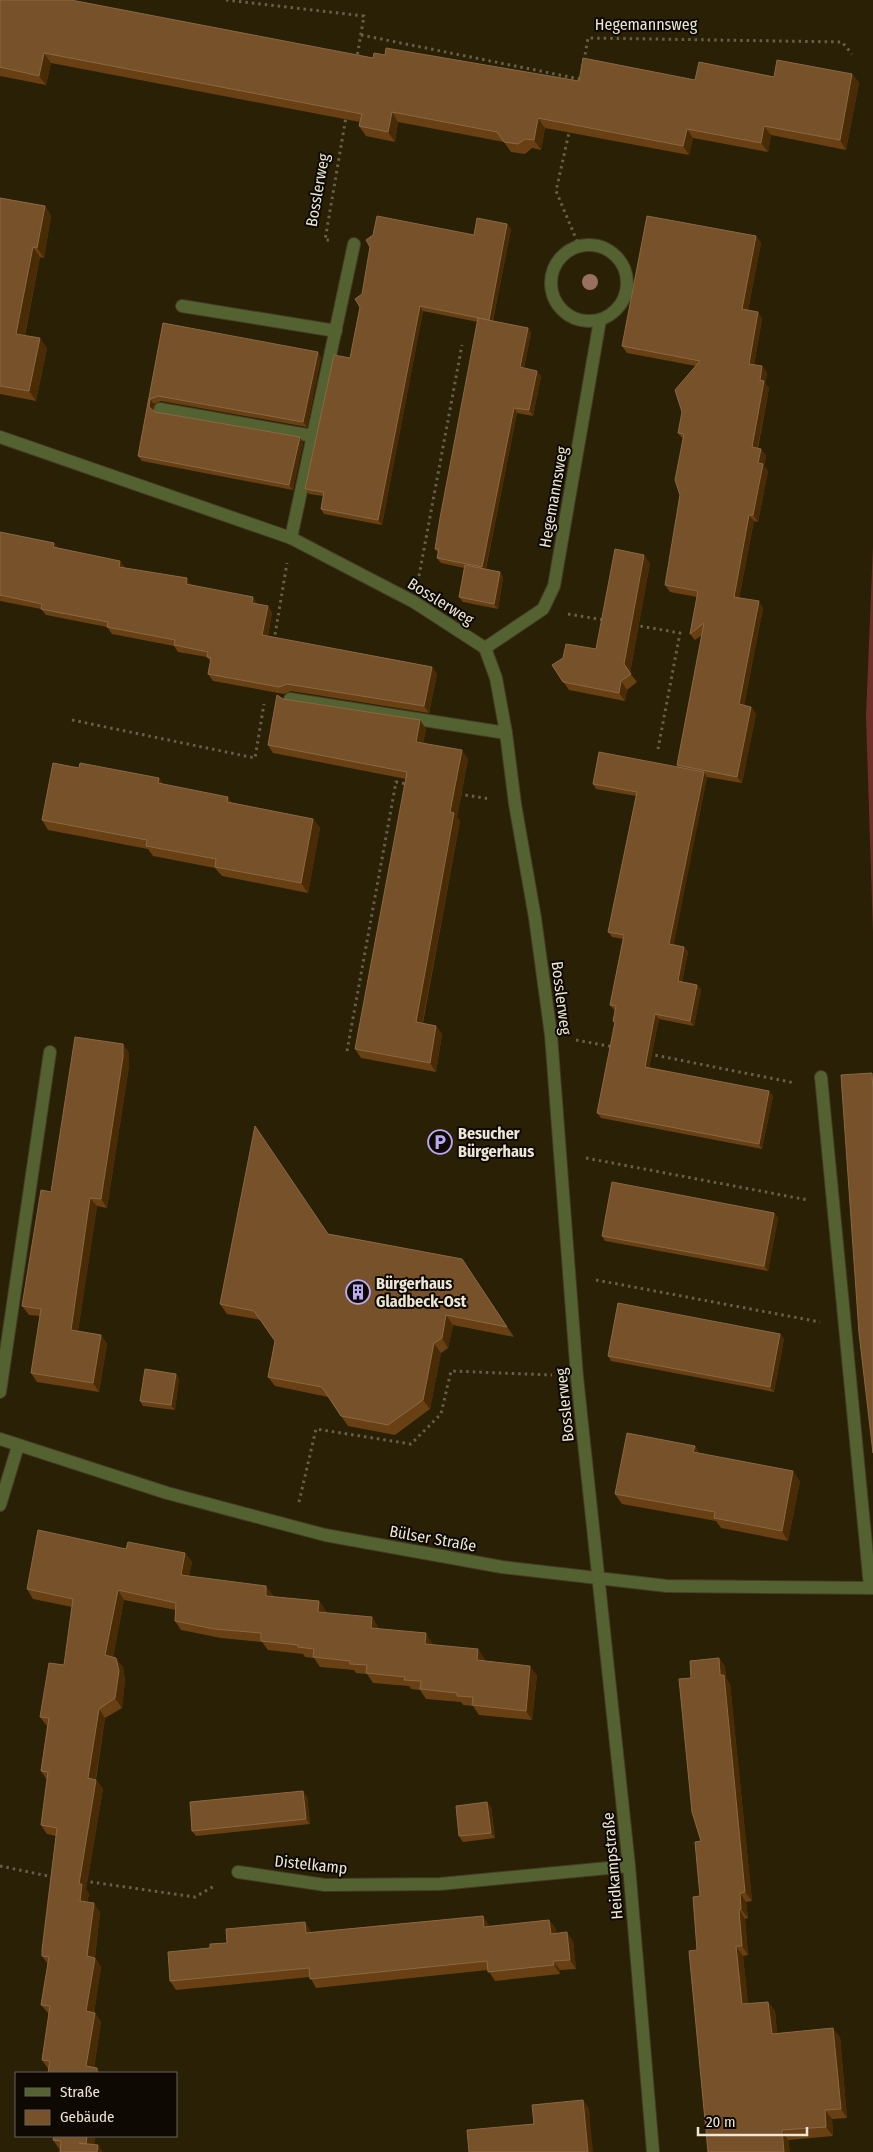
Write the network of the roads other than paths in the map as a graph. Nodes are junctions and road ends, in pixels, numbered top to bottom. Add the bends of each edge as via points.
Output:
1 (354, 244) road end
2 (182, 306) dead end
3 (600, 320) junction
4 (336, 331) junction
5 (160, 409) dead end
6 (314, 436) junction
7 (0, 437) edge
8 (291, 538) junction
9 (485, 648) junction
10 (290, 698) edge
11 (506, 732) junction
12 (50, 1052) dead end
13 (821, 1082) road end
14 (0, 1392) edge
15 (0, 1439) edge
16 (18, 1446) junction
17 (0, 1505) edge
18 (598, 1578) junction
19 (872, 1588) edge
20 (628, 1866) junction
21 (238, 1872) road end
22 (653, 2152) edge

1 - 4 street
2 - 4 street
3 - 3 street via 623,302 628,287 626,272 619,259 608,250 579,246 556,265 552,279 553,294 571,317 585,321
3 - 9 street, Hegemannsweg via 554,586 543,609
4 - 6 street
5 - 6 street
6 - 8 street
7 - 8 street, Bosslerweg
8 - 9 street, Bosslerweg via 414,602
9 - 11 street, Bosslerweg via 496,678
10 - 11 street
11 - 18 street, Bosslerweg via 550,1035 577,1377
12 - 14 street
13 - 19 street
15 - 16 street, Bülser Straße
16 - 17 street
16 - 18 street, Bülser Straße via 167,1493 325,1535 502,1567
18 - 19 street, Bülser Straße via 667,1586
18 - 20 street, Heidkampstraße
20 - 21 street, Distelkamp via 440,1884 326,1885
20 - 22 street, Heidkampstraße

